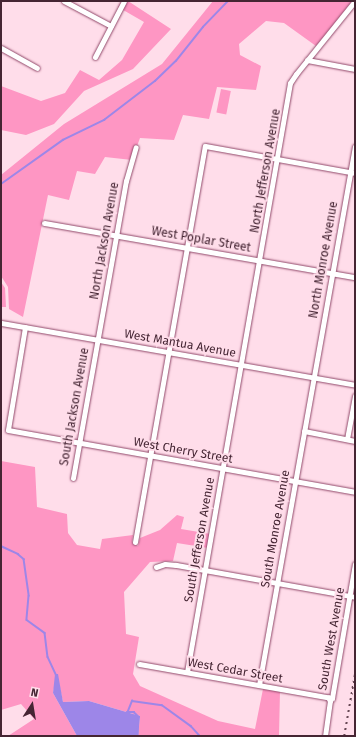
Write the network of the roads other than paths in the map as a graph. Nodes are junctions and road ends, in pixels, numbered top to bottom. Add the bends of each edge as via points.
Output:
1 (64, 1) edge
2 (124, 1) edge
3 (355, 1) edge
4 (111, 26) junction
5 (1, 48) edge
6 (95, 57) dead end
7 (307, 60) junction
8 (38, 68) dead end
9 (355, 69) edge
10 (355, 146) edge
11 (136, 147) dead end
12 (278, 160) junction
13 (353, 173) edge
14 (44, 223) dead end
15 (116, 236) junction
16 (188, 248) junction
17 (261, 260) junction
18 (332, 273) junction
19 (355, 277) edge
20 (1, 323) edge
21 (25, 327) junction
22 (97, 340) junction
23 (170, 352) junction
24 (241, 365) junction
25 (313, 377) junction
26 (355, 385) edge
27 (355, 396) edge
28 (304, 431) junction
29 (347, 439) junction
30 (355, 441) edge
31 (79, 443) junction
32 (151, 456) junction
33 (223, 469) junction
34 (73, 478) dead end
35 (295, 482) junction
36 (355, 492) edge
37 (135, 542) dead end
38 (355, 564) edge
39 (156, 567) dead end
40 (205, 570) junction
41 (277, 583) junction
42 (352, 596) edge
43 (138, 664) dead end
44 (187, 672) junction
45 (259, 685) junction
46 (328, 697) junction
47 (324, 736) edge

1 - 4 street
2 - 4 street
3 - 7 street, North Jefferson Avenue
4 - 6 street
5 - 8 street
7 - 9 street
7 - 12 street, North Jefferson Avenue via 290,83
10 - 13 street, North Monroe Avenue
11 - 15 street, North Jackson Avenue via 126,181
12 - 13 street
12 - 16 street via 205,146
12 - 17 street, North Jefferson Avenue
13 - 18 street, North Monroe Avenue
14 - 15 street, West Poplar Street
15 - 16 street, West Poplar Street
15 - 22 street, North Jackson Avenue
16 - 17 street, West Poplar Street
16 - 23 street
17 - 18 street, West Poplar Street
17 - 24 street, North Jefferson Avenue
18 - 19 street, West Poplar Street
18 - 25 street, North Monroe Avenue
20 - 21 street, West Mantua Avenue
21 - 22 street, West Mantua Avenue
21 - 31 street, West Cherry Street via 8,430
22 - 23 street, West Mantua Avenue
22 - 31 street, South Jackson Avenue
23 - 24 street, West Mantua Avenue
23 - 32 street
24 - 25 street, West Mantua Avenue
24 - 33 street, South Jefferson Avenue
25 - 26 street, West Mantua Avenue
25 - 28 street, South Monroe Avenue
27 - 29 street
28 - 29 street
28 - 35 street, South Monroe Avenue
29 - 30 street
31 - 32 street, West Cherry Street
31 - 34 street, South Jackson Avenue
32 - 33 street, West Cherry Street
32 - 37 street
33 - 35 street, West Cherry Street
33 - 40 street, South Jefferson Avenue
35 - 36 street, West Cherry Street
35 - 41 street, South Monroe Avenue
38 - 42 street, South West Avenue
39 - 40 street via 165,564
40 - 41 street
40 - 44 street, South Jefferson Avenue
41 - 42 street
41 - 45 street, South Monroe Avenue
42 - 46 street, South West Avenue via 332,698
43 - 44 street, West Cedar Street
44 - 45 street, West Cedar Street
45 - 46 street, West Cedar Street
46 - 47 street, South West Avenue via 330,701

